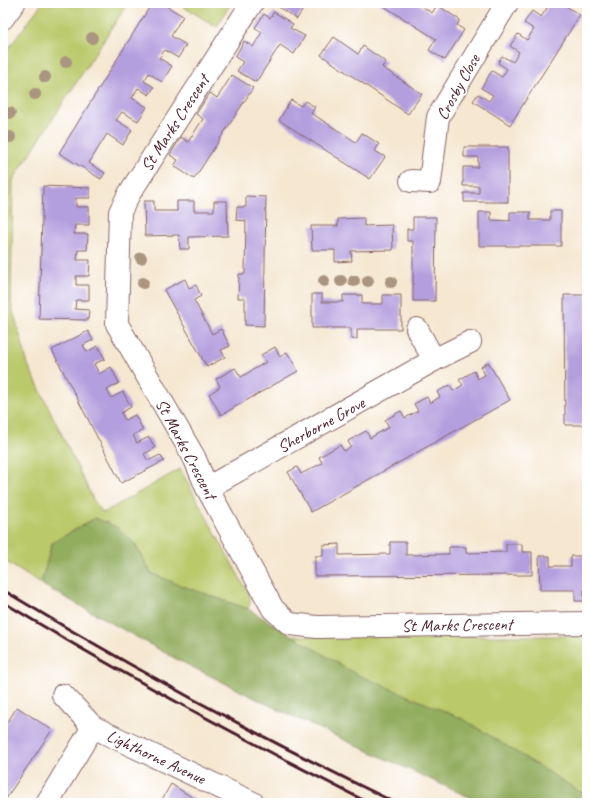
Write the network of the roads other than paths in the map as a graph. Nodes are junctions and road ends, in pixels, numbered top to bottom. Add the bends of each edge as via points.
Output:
1 (14, 3) edge
2 (252, 3) edge
3 (507, 3) edge
4 (3, 18) edge
5 (411, 181) dead end
6 (416, 329) dead end
7 (470, 342) dead end
8 (434, 360) junction
9 (207, 488) junction
10 (587, 624) edge
11 (63, 695) dead end
12 (93, 727) junction
13 (244, 801) edge
14 (47, 803) edge

1 - 4 main road
2 - 9 main road, St Marks Crescent via 129,194 120,212 117,324 194,457
3 - 5 main road, Crosby Close via 438,116 430,182
6 - 8 main road
7 - 8 main road, Sherborne Grove
8 - 9 main road, Sherborne Grove
9 - 10 main road, St Marks Crescent via 273,610 290,624 317,627
11 - 12 main road, Lighthorne Avenue
12 - 13 main road, Lighthorne Avenue
12 - 14 main road, Lighthorne Avenue

